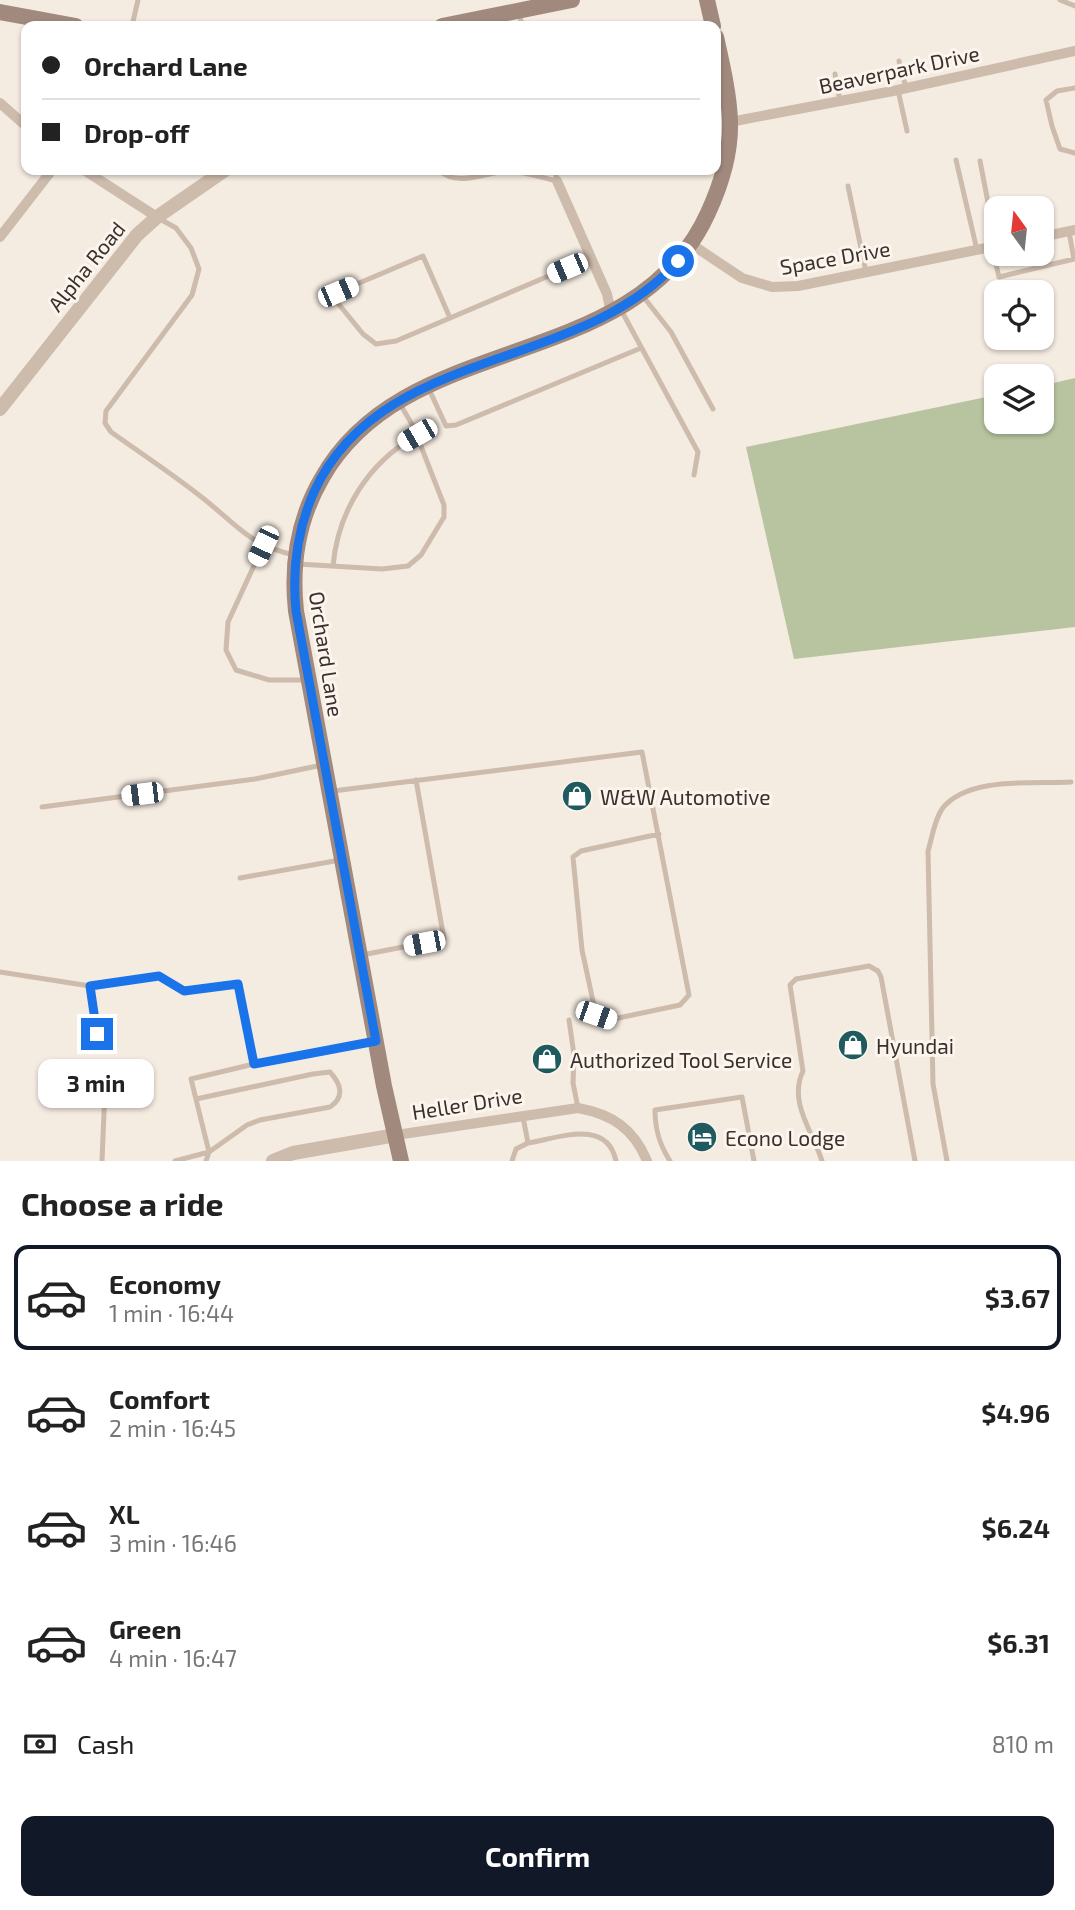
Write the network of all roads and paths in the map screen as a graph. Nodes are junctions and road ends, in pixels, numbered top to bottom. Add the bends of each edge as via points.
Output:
1 (138, 0) edge
2 (572, 0) edge
3 (707, 0) edge
4 (1060, 0) edge
5 (1075, 6) edge
6 (0, 12) edge
7 (521, 19) edge
8 (49, 21) edge
9 (133, 21) edge
10 (499, 21) edge
11 (712, 21) edge
12 (1075, 51) edge
13 (900, 61) dead end
14 (835, 74) dead end
15 (721, 79) edge
16 (1075, 88) edge
17 (902, 89) junction
18 (840, 101) junction
19 (0, 103) edge
20 (725, 113) edge
21 (21, 122) edge
22 (907, 131) dead end
23 (1075, 153) edge
24 (956, 160) dead end
25 (980, 161) dead end
26 (48, 175) edge
27 (92, 175) edge
28 (218, 175) edge
29 (444, 175) edge
30 (486, 175) edge
31 (556, 175) edge
32 (848, 186) dead end
33 (986, 196) edge
34 (157, 217) junction
35 (1072, 230) edge
36 (1054, 234) edge
37 (0, 237) edge
38 (691, 244) junction
39 (984, 248) edge
40 (977, 250) junction
41 (590, 258) junction
42 (1054, 265) edge
43 (998, 266) edge
44 (1048, 266) edge
45 (866, 272) junction
46 (642, 295) junction
47 (616, 311) junction
48 (450, 318) junction
49 (641, 348) junction
50 (428, 386) junction
51 (398, 401) junction
52 (0, 409) edge
53 (713, 409) dead end
54 (417, 435) junction
55 (694, 475) dead end
56 (263, 546) junction
57 (295, 560) junction
58 (333, 566) junction
59 (309, 680) junction
60 (325, 765) junction
61 (416, 780) junction
62 (1071, 782) dead end
63 (330, 791) junction
64 (42, 807) dead end
65 (659, 834) junction
66 (343, 860) junction
67 (240, 878) dead end
68 (361, 956) junction
69 (0, 972) edge
70 (90, 986) junction
71 (569, 1020) dead end
72 (376, 1041) junction
73 (99, 1051) dead end
74 (254, 1064) junction
75 (105, 1088) dead end
76 (196, 1099) junction
77 (578, 1108) junction
78 (522, 1116) junction
79 (396, 1135) junction
80 (528, 1143) junction
81 (209, 1152) junction
82 (102, 1161) edge
83 (175, 1161) edge
84 (206, 1161) edge
85 (273, 1161) edge
86 (401, 1161) edge
87 (512, 1161) edge
88 (616, 1161) edge
89 (648, 1161) edge
90 (670, 1161) edge
91 (754, 1161) edge
92 (822, 1161) edge
93 (915, 1161) edge
94 (947, 1161) edge

1 - 9 lane
2 - 7 main road
3 - 11 main road
4 - 5 lane
6 - 8 main road
7 - 10 main road
12 - 17 street, Beaverpark Drive
13 - 17 lane
14 - 18 lane
15 - 20 main road, Orchard Lane
16 - 23 lane via 1057,91 1046,100 1060,149
17 - 18 street, Beaverpark Drive
17 - 22 lane
18 - 20 street, Beaverpark Drive
19 - 21 street
20 - 38 main road, Orchard Lane via 722,176
24 - 40 lane
25 - 33 lane
26 - 37 street
27 - 34 street
28 - 34 street, Alpha Road
29 - 30 lane via 462,179
31 - 41 street
32 - 45 lane
34 - 52 street, Alpha Road via 127,246
34 - 56 lane via 176,228 200,269 192,295 106,411 104,423
35 - 36 street
35 - 42 lane via 1074,260
38 - 45 street, Space Drive via 741,278 772,287
38 - 46 main road, Orchard Lane
39 - 40 street, Space Drive
40 - 45 street, Space Drive
41 - 47 street
41 - 48 lane
43 - 44 lane via 999,277
46 - 47 main road, Orchard Lane
46 - 53 lane via 671,332
47 - 49 lane
47 - 50 main road, Orchard Lane
48 - 48 lane via 396,341 376,344 337,302 338,292 424,256
49 - 50 lane via 456,425 446,426
49 - 55 lane via 698,452
50 - 51 main road, Orchard Lane
51 - 54 lane
51 - 57 main road, Orchard Lane via 354,435 329,466 307,510
54 - 58 lane via 378,464 358,490 344,520
54 - 58 lane via 444,505 443,517 421,555 408,566
56 - 57 lane
56 - 59 lane via 228,622 226,650 236,670 270,680
57 - 58 lane
57 - 59 main road, Orchard Lane via 296,611
59 - 60 main road, Orchard Lane
60 - 63 main road, Orchard Lane
60 - 64 lane via 255,779
61 - 63 lane
61 - 65 lane via 642,751
61 - 68 lane via 444,939
62 - 94 lane via 977,786 949,802 936,822 928,851 933,1084
63 - 66 main road, Orchard Lane
65 - 65 lane via 689,995 680,1005 609,1020 596,1015 582,950 573,857 581,851
66 - 67 lane
66 - 68 main road, Orchard Lane
68 - 72 main road, Orchard Lane
69 - 70 lane
70 - 73 lane
70 - 74 lane via 159,976 184,991 238,984
71 - 77 lane
72 - 74 lane
72 - 79 main road, Orchard Lane
74 - 76 lane via 191,1079
75 - 82 lane
76 - 81 lane
76 - 81 lane via 313,1074 330,1072 338,1080 341,1096 330,1107 260,1120
77 - 78 street, Heller Drive
77 - 89 street, Heller Drive via 618,1121 636,1139
78 - 79 street, Heller Drive
78 - 80 lane
79 - 85 street, Heller Drive via 293,1153
79 - 86 main road, Orchard Lane
80 - 87 lane via 516,1149
80 - 88 lane via 587,1133 604,1138
81 - 83 lane
81 - 84 lane
90 - 91 lane via 655,1128 655,1110 742,1097
92 - 93 lane via 803,1121 797,1084 803,1071 790,985 796,979 869,966 881,977

